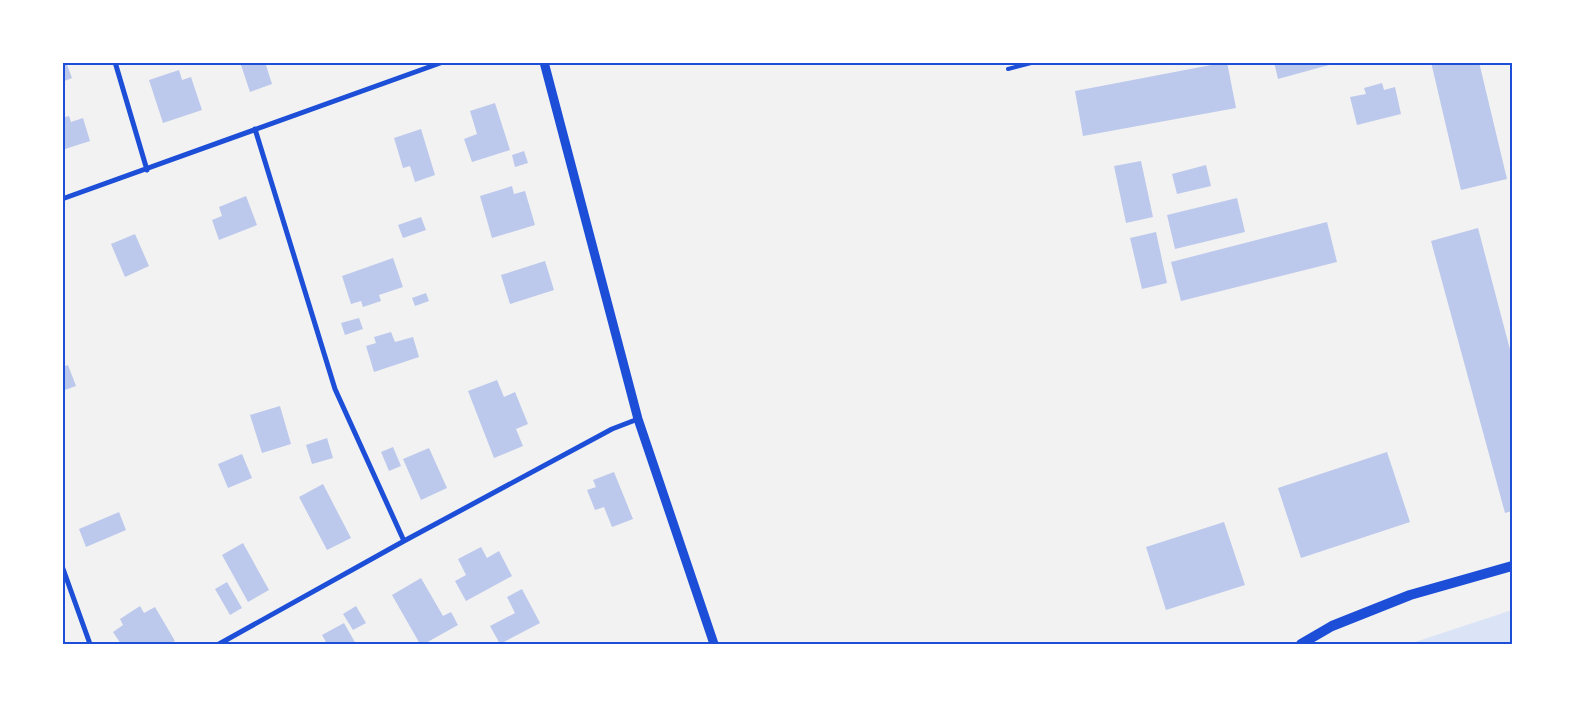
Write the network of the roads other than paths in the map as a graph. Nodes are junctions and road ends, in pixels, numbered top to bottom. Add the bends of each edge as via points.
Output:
1 (115, 62) edge
2 (443, 62) edge
3 (544, 62) edge
4 (1036, 62) edge
5 (1008, 69) dead end
6 (255, 129) junction
7 (147, 170) junction
8 (62, 199) edge
9 (638, 419) junction
10 (404, 541) junction
11 (62, 566) edge
12 (1512, 566) edge
13 (90, 644) edge
14 (219, 644) edge
15 (714, 644) edge
16 (1302, 644) edge

1 - 7 street
2 - 6 street
3 - 9 street
4 - 5 lane
6 - 7 street
6 - 10 street via 335,389
7 - 8 street
9 - 10 street via 612,429
9 - 15 street
10 - 14 street
11 - 13 street
12 - 16 main road via 1410,595 1332,626

